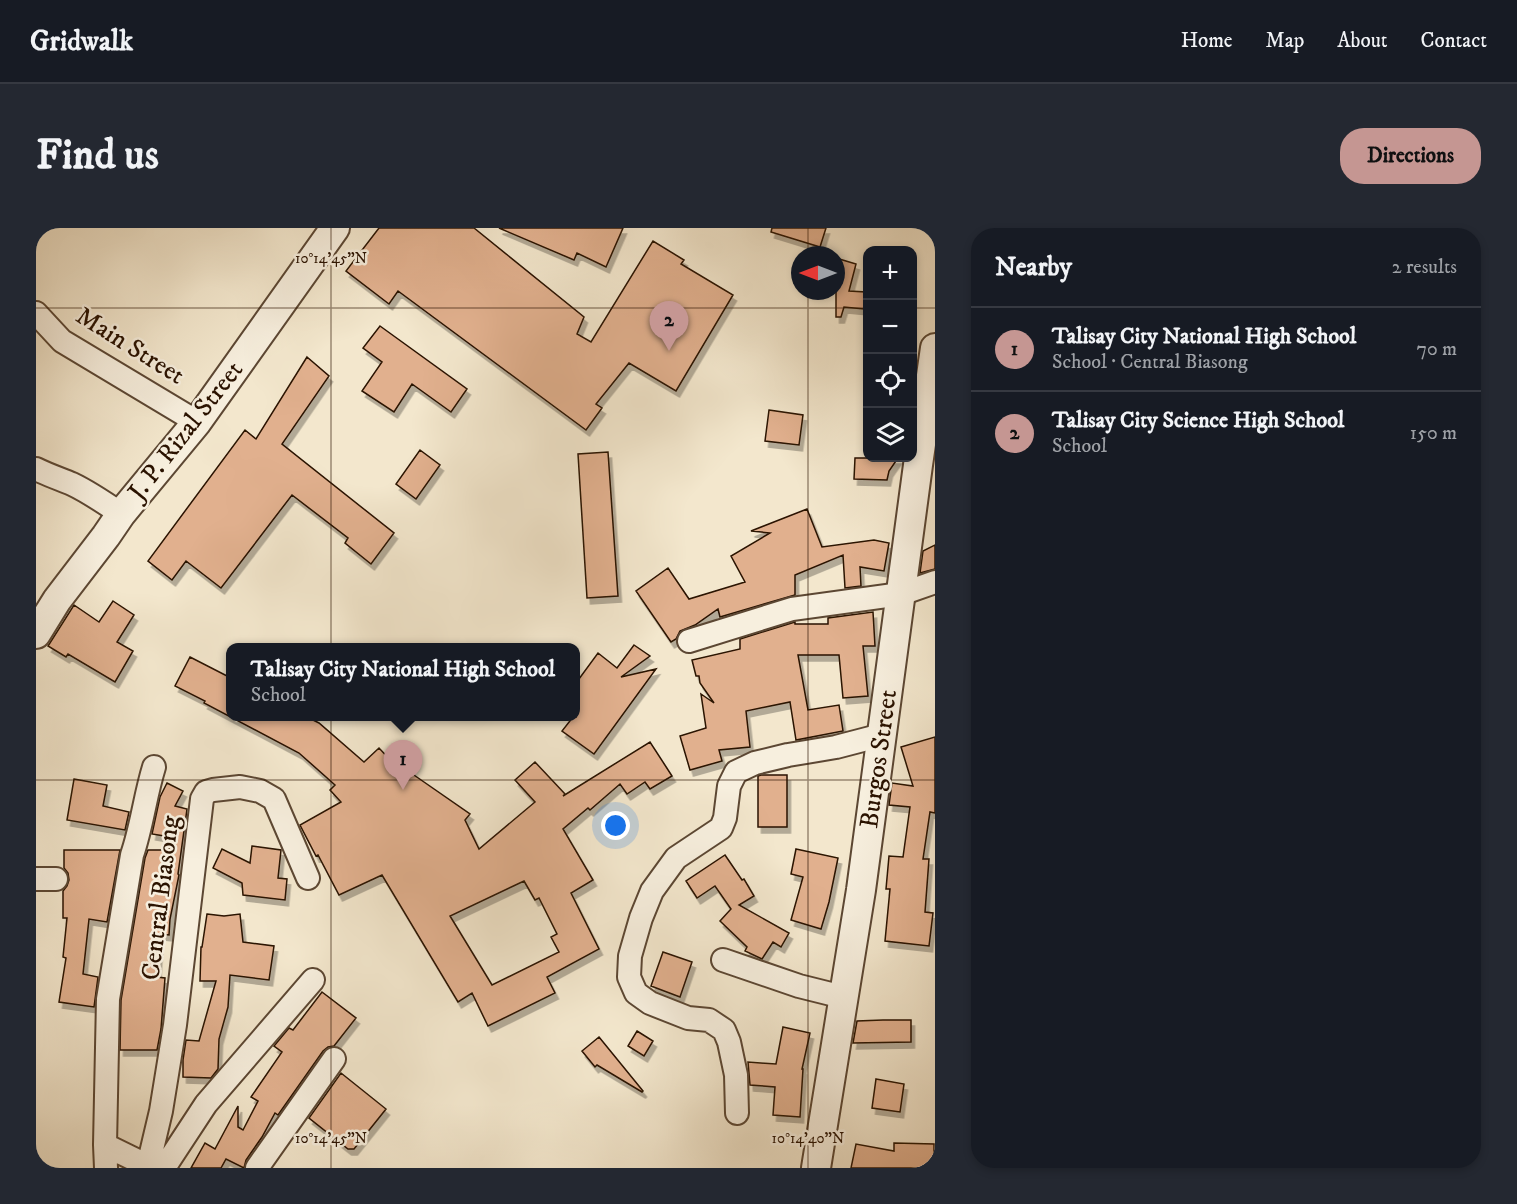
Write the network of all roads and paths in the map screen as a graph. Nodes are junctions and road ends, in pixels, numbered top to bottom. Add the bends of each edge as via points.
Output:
1 (335, 228) edge
2 (36, 313) edge
3 (934, 358) edge
4 (197, 422) junction
5 (926, 465) edge
6 (36, 470) edge
7 (121, 514) junction
8 (935, 582) edge
9 (901, 594) junction
10 (36, 634) edge
11 (689, 642) dead end
12 (882, 735) junction
13 (154, 766) dead end
14 (308, 878) dead end
15 (723, 960) dead end
16 (313, 980) dead end
17 (843, 997) junction
18 (334, 1059) dead end
19 (737, 1113) dead end
20 (105, 1145) junction
21 (106, 1168) edge
22 (155, 1168) edge
23 (257, 1168) edge
24 (816, 1168) edge

1 - 4 street, J. P. Rizal Street
2 - 4 street, Main Street via 62,341
3 - 5 street, Burgos Street
4 - 7 street, J. P. Rizal Street
5 - 9 street, Burgos Street
6 - 7 street via 72,484
7 - 10 street, J. P. Rizal Street
8 - 9 street
9 - 11 street via 792,609
9 - 12 street, Burgos Street
12 - 17 street, Burgos Street
12 - 19 street via 755,763 736,772 729,786 721,828 676,858 652,891 641,918 630,956 629,977 636,993 650,1003 688,1018 709,1020 724,1030 736,1075
13 - 20 street via 132,855 108,999
14 - 22 street, Central Biasong via 274,800 260,791 240,787 206,792 202,799
15 - 17 street
16 - 22 street
17 - 24 street, Burgos Street
18 - 23 street
20 - 21 street
20 - 22 street

